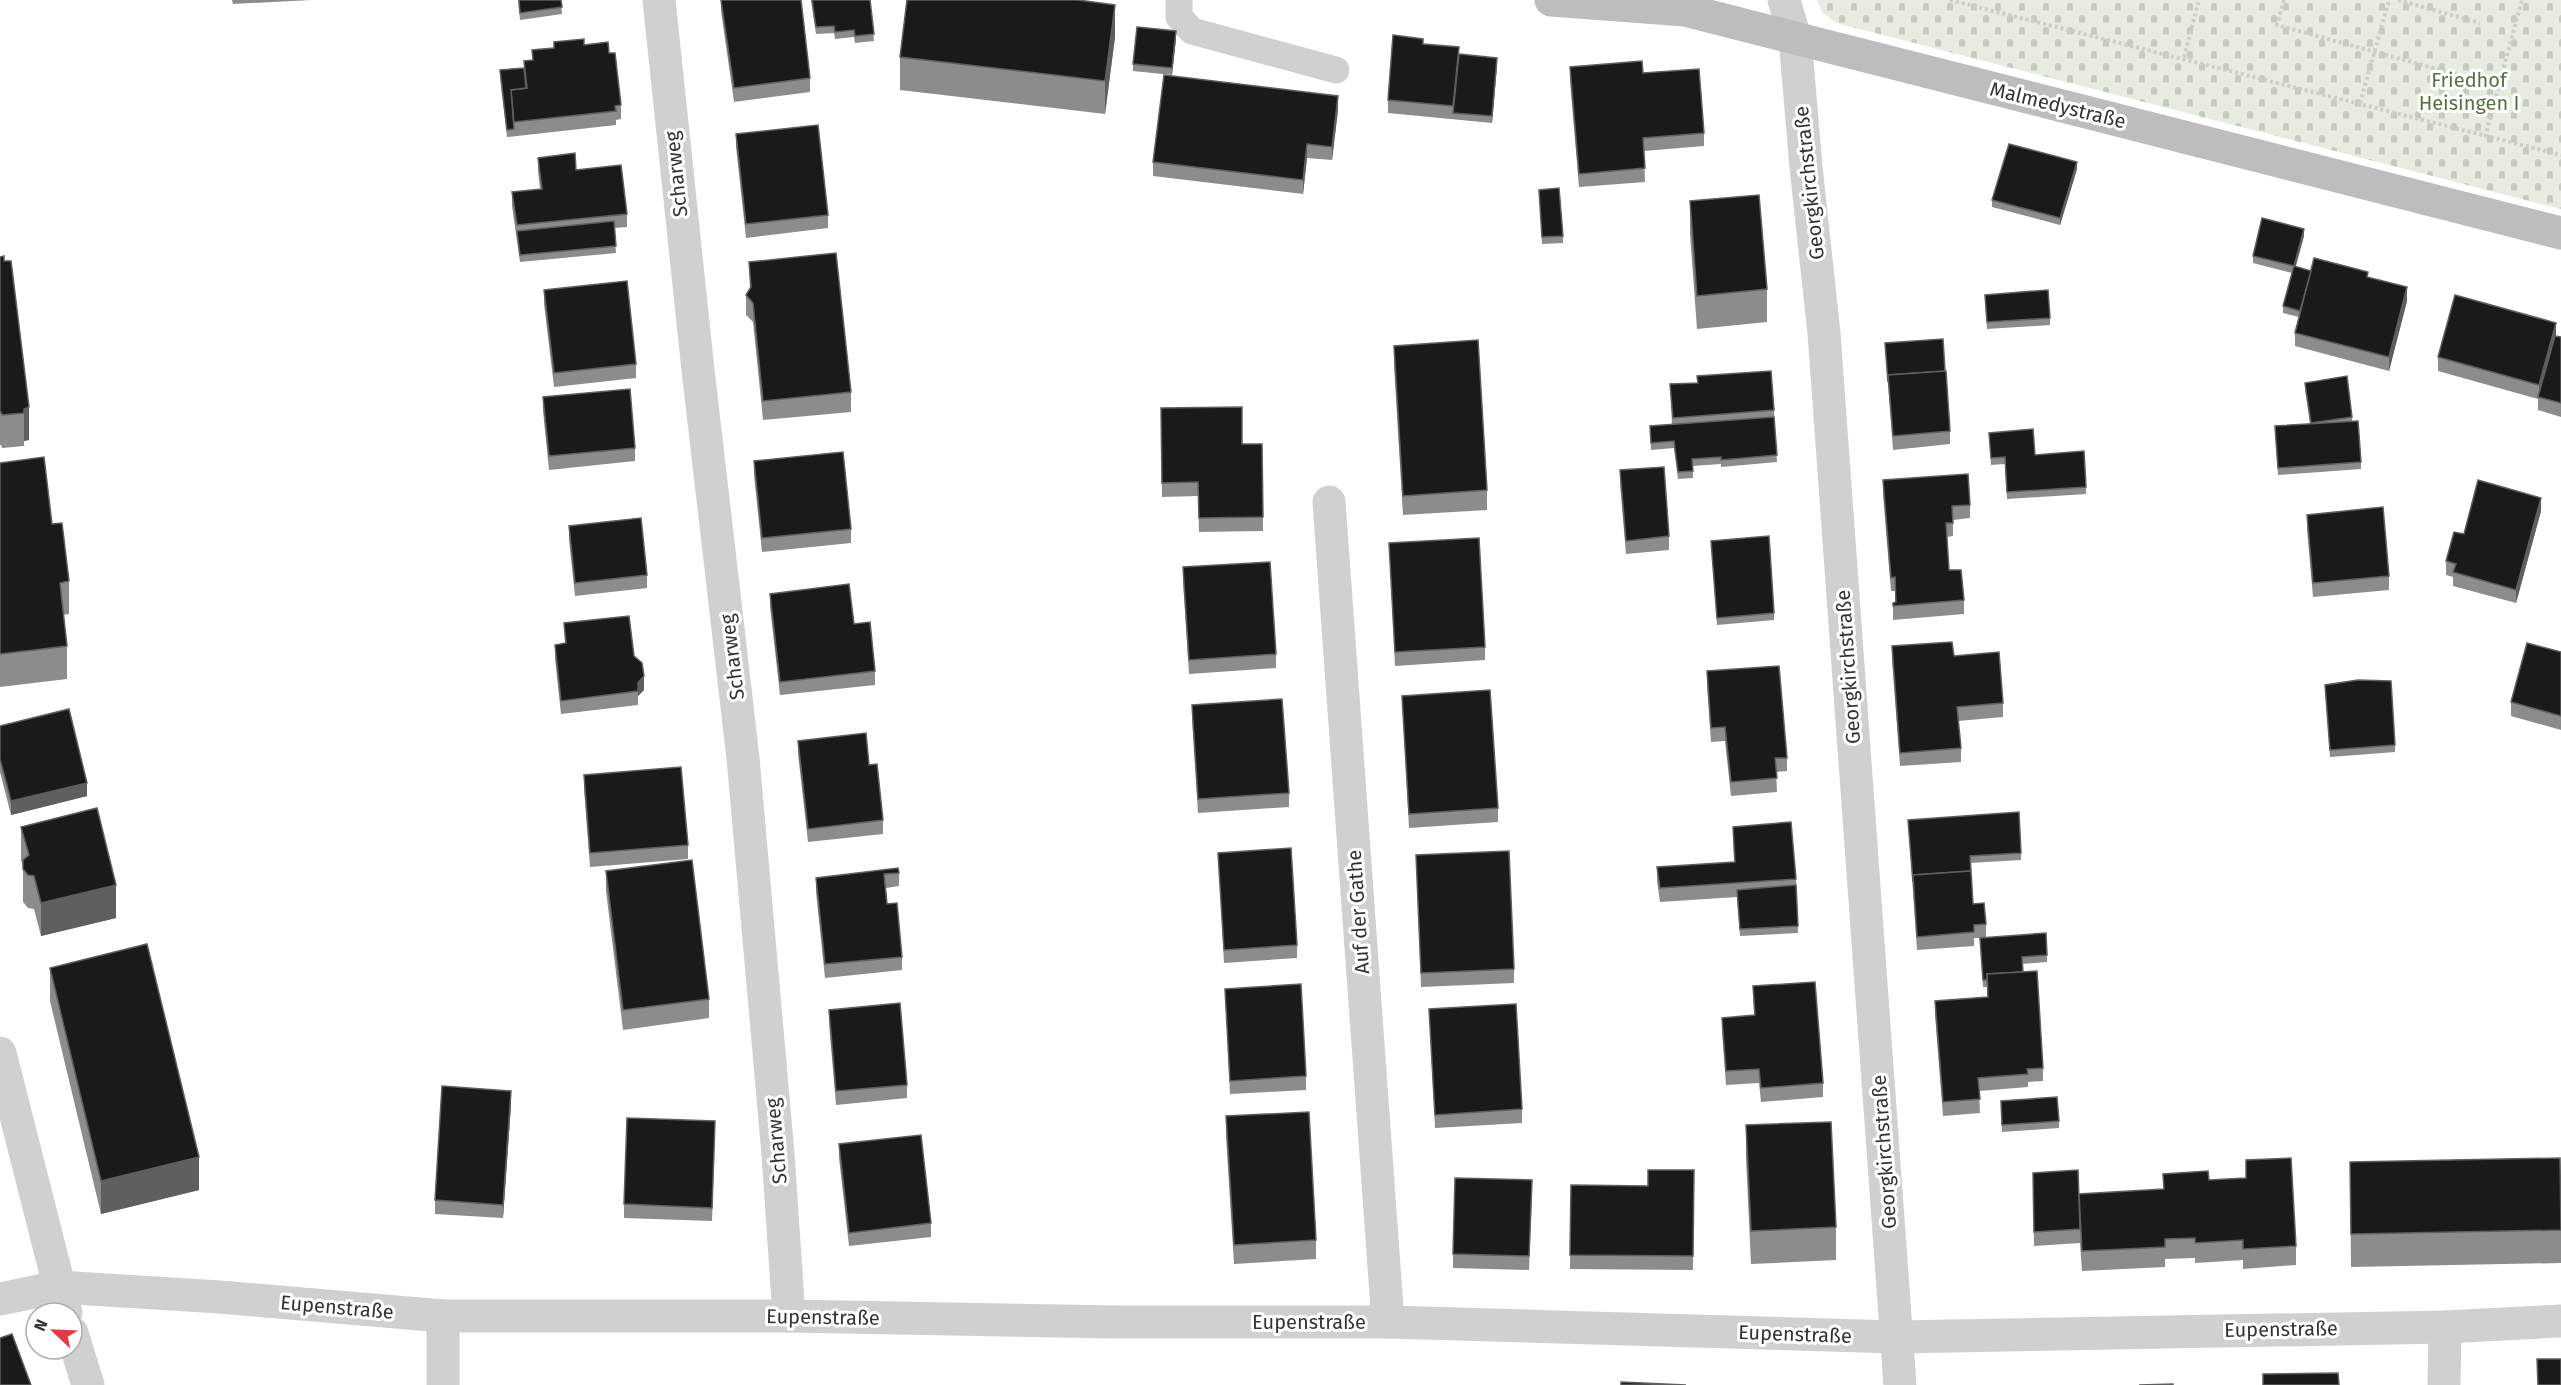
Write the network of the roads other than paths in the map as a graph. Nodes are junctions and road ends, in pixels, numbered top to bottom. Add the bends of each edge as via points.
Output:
1 (659, 0) edge
2 (1179, 0) edge
3 (1551, 0) edge
4 (1784, 0) edge
5 (1690, 5) edge
6 (1795, 38) junction
7 (1336, 70) dead end
8 (2561, 233) edge
9 (1329, 502) dead end
10 (0, 1053) edge
11 (0, 1299) edge
12 (62, 1300) edge
13 (443, 1316) junction
14 (789, 1316) junction
15 (2561, 1321) edge
16 (1388, 1322) junction
17 (2445, 1327) junction
18 (1897, 1336) junction
19 (81, 1361) edge
20 (88, 1385) edge
21 (443, 1385) edge
22 (1900, 1385) edge
23 (2444, 1385) edge

1 - 14 street, Scharweg via 743,758
2 - 7 lane via 1179,17 1192,31
3 - 5 street, Malmedystraße
4 - 6 street, Georgkirchstraße
5 - 6 street, Malmedystraße
6 - 8 street, Malmedystraße
6 - 18 street, Georgkirchstraße via 1824,333
9 - 16 street, Auf der Gathe
10 - 12 street
11 - 12 street, Eupenstraße
12 - 13 street, Eupenstraße via 220,1297
13 - 14 street, Eupenstraße
13 - 21 street
14 - 16 street, Eupenstraße
15 - 17 street, Eupenstraße
16 - 18 street, Eupenstraße
17 - 18 street, Eupenstraße
17 - 23 street
18 - 22 street, Georgkirchstraße
19 - 20 street

